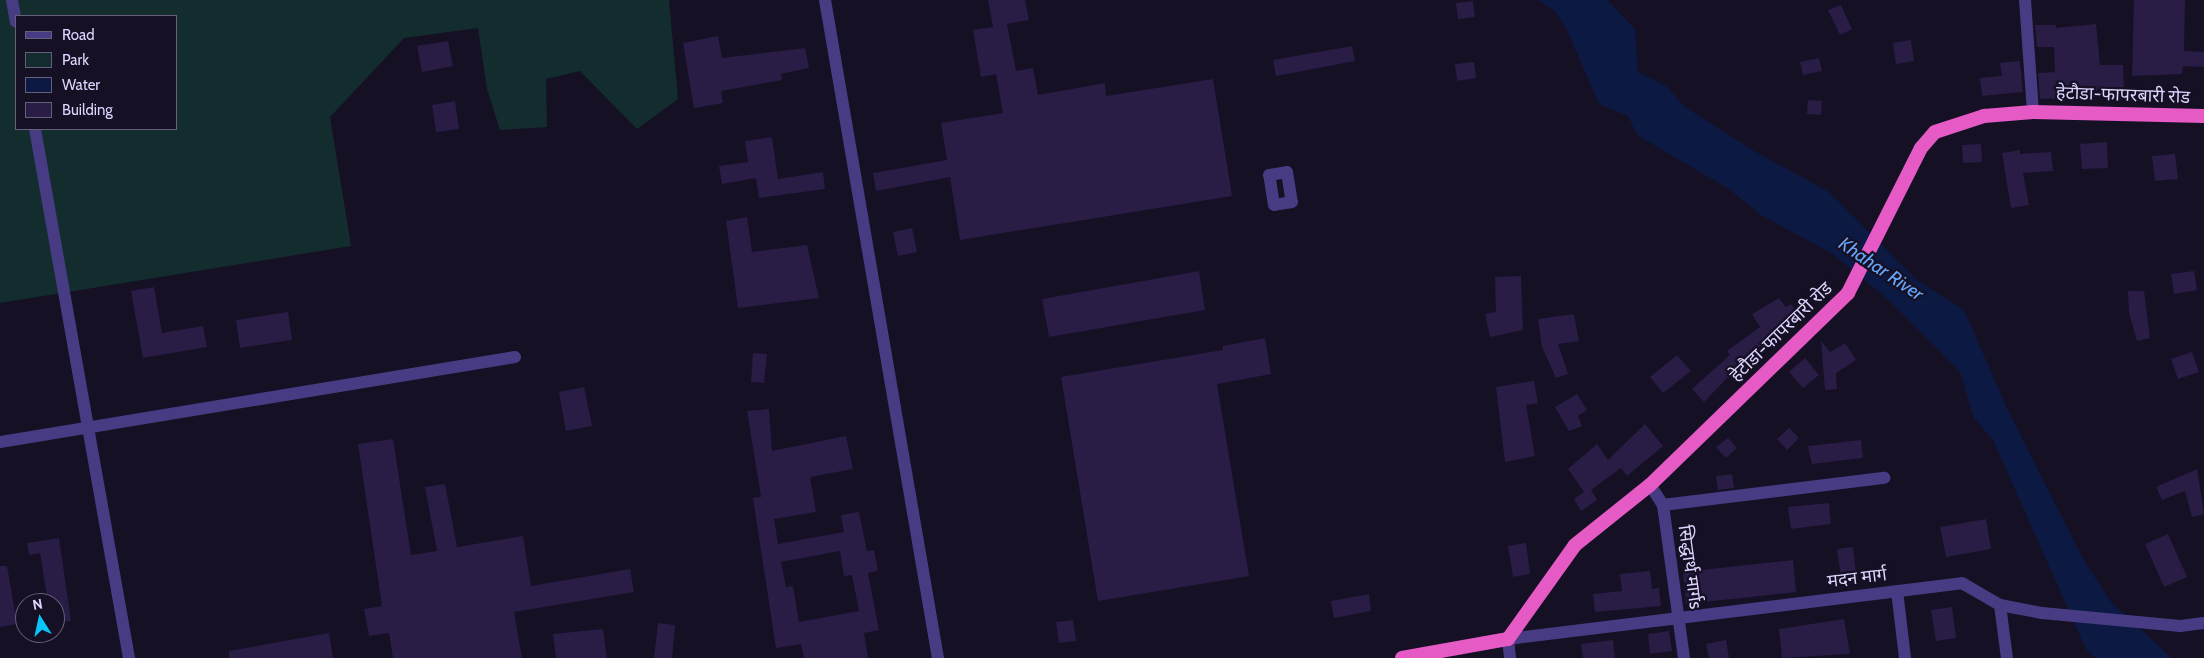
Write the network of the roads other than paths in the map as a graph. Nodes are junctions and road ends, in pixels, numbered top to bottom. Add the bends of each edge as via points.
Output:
1 (12, 0) edge
2 (825, 0) edge
3 (2025, 0) edge
4 (15, 16) edge
5 (2033, 112) junction
6 (2204, 116) edge
7 (35, 130) edge
8 (516, 357) dead end
9 (89, 428) junction
10 (0, 442) edge
11 (1884, 478) dead end
12 (1650, 486) junction
13 (1663, 505) junction
14 (1897, 591) junction
15 (2000, 605) junction
16 (1680, 618) junction
17 (2204, 623) edge
18 (1508, 640) junction
19 (129, 658) edge
20 (938, 658) edge
21 (1402, 658) edge
22 (1510, 658) edge
23 (1684, 658) edge
24 (1905, 658) edge
25 (2007, 658) edge

1 - 4 street
2 - 20 street
3 - 5 street
5 - 6 highway, हेटौडा-फापरबारी रोड
5 - 12 highway, हेटौडा-फापरबारी रोड via 1984,116 1935,132 1921,148 1848,293
7 - 9 street
8 - 9 street
9 - 10 street
9 - 19 street
11 - 13 street
12 - 13 street, सिद्धार्थ मार्गs
12 - 18 highway, हेटौडा-फापरबारी रोड via 1575,545
13 - 16 street, सिद्धार्थ मार्गs
14 - 15 street, मदन मार्ग via 1962,583
14 - 16 street, मदन मार्ग
14 - 24 street
15 - 17 street, मदन मार्ग via 2132,623
15 - 25 street
16 - 18 street, मदन मार्ग
16 - 23 street, सिद्धार्थ मार्गs
18 - 21 highway
18 - 22 street

